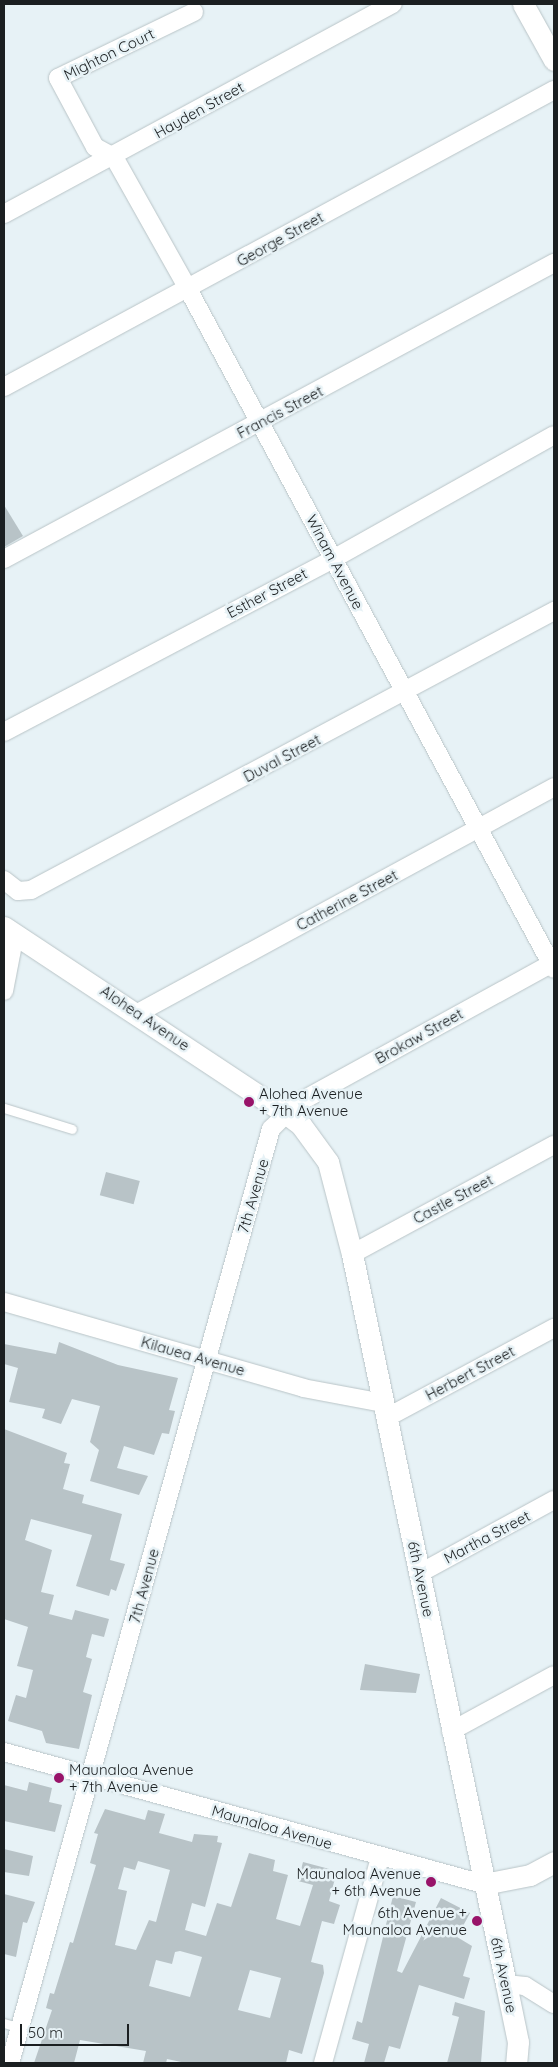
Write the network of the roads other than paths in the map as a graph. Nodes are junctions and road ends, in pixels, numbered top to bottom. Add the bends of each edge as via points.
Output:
1 (393, 4) edge
2 (523, 4) edge
3 (194, 12) dead end
4 (554, 60) edge
5 (554, 90) edge
6 (114, 157) junction
7 (4, 214) edge
8 (554, 263) edge
9 (188, 289) junction
10 (4, 387) edge
11 (260, 423) junction
12 (554, 435) edge
13 (4, 559) edge
14 (333, 559) junction
15 (554, 611) edge
16 (404, 694) junction
17 (4, 732) edge
18 (554, 787) edge
19 (479, 829) junction
20 (5, 883) edge
21 (9, 930) edge
22 (553, 965) edge
23 (4, 992) edge
24 (138, 1013) junction
25 (4, 1108) edge
26 (284, 1112) junction
27 (72, 1129) dead end
28 (554, 1145) edge
29 (352, 1254) junction
30 (4, 1302) edge
31 (554, 1328) edge
32 (207, 1359) junction
33 (385, 1410) junction
34 (554, 1500) edge
35 (420, 1573) junction
36 (554, 1675) edge
37 (451, 1731) junction
38 (4, 1752) edge
39 (92, 1776) junction
40 (380, 1858) junction
41 (554, 1862) edge
42 (484, 1884) junction
43 (506, 1984) junction
44 (554, 2004) edge
45 (12, 2026) edge
46 (10, 2063) edge
47 (323, 2063) edge
48 (516, 2063) edge

1 - 6 street, Hayden Street
2 - 4 street
3 - 6 street, Mighton Court via 58,78 95,147
5 - 9 street, George Street
6 - 7 street, Hayden Street
6 - 9 street, Winam Avenue
8 - 11 street, Francis Street
9 - 10 street, George Street
9 - 11 street, Winam Avenue
11 - 13 street, Francis Street
11 - 14 street, Winam Avenue
12 - 14 street, Esther Street
14 - 16 street, Winam Avenue
14 - 17 street, Esther Street
15 - 16 street, Duval Street
16 - 19 street, Winam Avenue
16 - 20 street, Duval Street via 31,890 18,891
18 - 19 street, Catherine Street
19 - 22 street, Winam Avenue
19 - 24 street, Catherine Street
21 - 23 street
21 - 24 street, Alohea Avenue
22 - 26 street, Brokaw Street
24 - 26 street, Alohea Avenue
25 - 27 lane
26 - 29 street, 6th Avenue via 301,1125 328,1162
26 - 32 street, 7th Avenue via 271,1129
28 - 29 street, Castle Street
29 - 33 street, 6th Avenue
30 - 32 street, Kilauea Avenue
31 - 33 street, Herbert Street
32 - 33 street, Kilauea Avenue
32 - 39 street, 7th Avenue
33 - 35 street, 6th Avenue
34 - 35 street, Martha Street
35 - 37 street, 6th Avenue
36 - 37 street
37 - 42 street, 6th Avenue
38 - 39 street, Maunaloa Avenue
39 - 40 street, Maunaloa Avenue
39 - 45 street, 7th Avenue
40 - 42 street, Maunaloa Avenue
40 - 47 street
41 - 42 street via 530,1875
42 - 43 street, 6th Avenue
43 - 44 street via 525,1986
43 - 48 street, 6th Avenue via 518,2042
45 - 46 street, 7th Avenue

